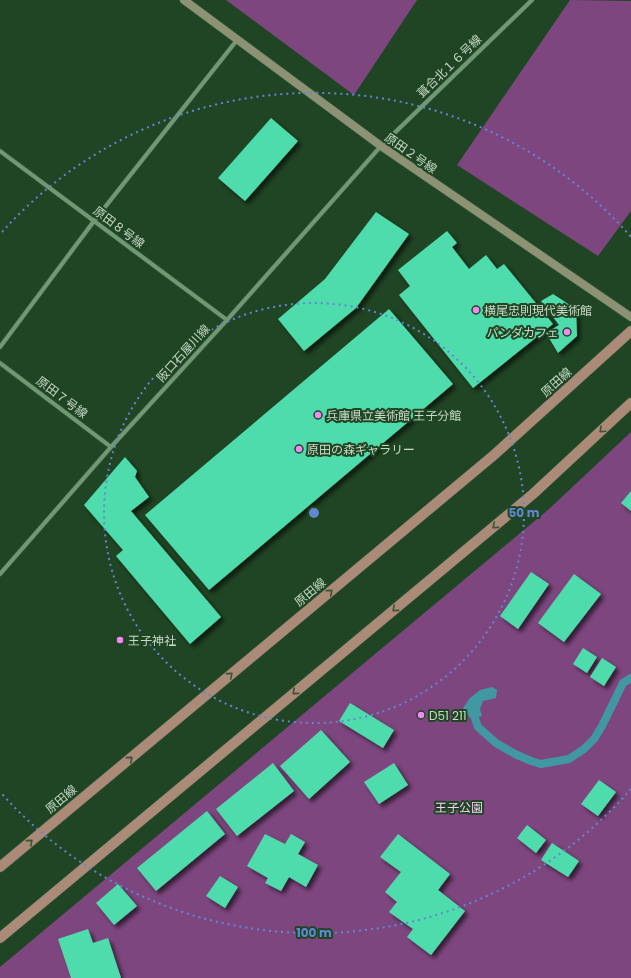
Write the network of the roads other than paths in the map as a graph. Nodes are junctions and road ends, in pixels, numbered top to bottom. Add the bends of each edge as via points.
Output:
1 (184, 0) edge
2 (532, 0) edge
3 (237, 40) junction
4 (381, 146) junction
5 (0, 151) edge
6 (94, 221) junction
7 (631, 317) edge
8 (226, 320) junction
9 (631, 331) edge
10 (0, 347) edge
11 (0, 363) edge
12 (631, 403) edge
13 (111, 447) junction
14 (0, 574) edge
15 (0, 867) edge
16 (0, 938) edge

1 - 3 street, 原田２号線
2 - 4 street, 葺合北１６号線
3 - 4 street, 原田２号線
3 - 6 street
4 - 7 street, 原田２号線
4 - 8 street, 阪口石屋川線
5 - 6 street, 原田８号線
6 - 8 street, 原田８号線
6 - 10 street
8 - 13 street, 阪口石屋川線
15 -> 9 main road, 原田線 via 494,456
11 - 13 street, 原田７号線
12 -> 16 main road via 533,494
13 - 14 street, 阪口石屋川線

